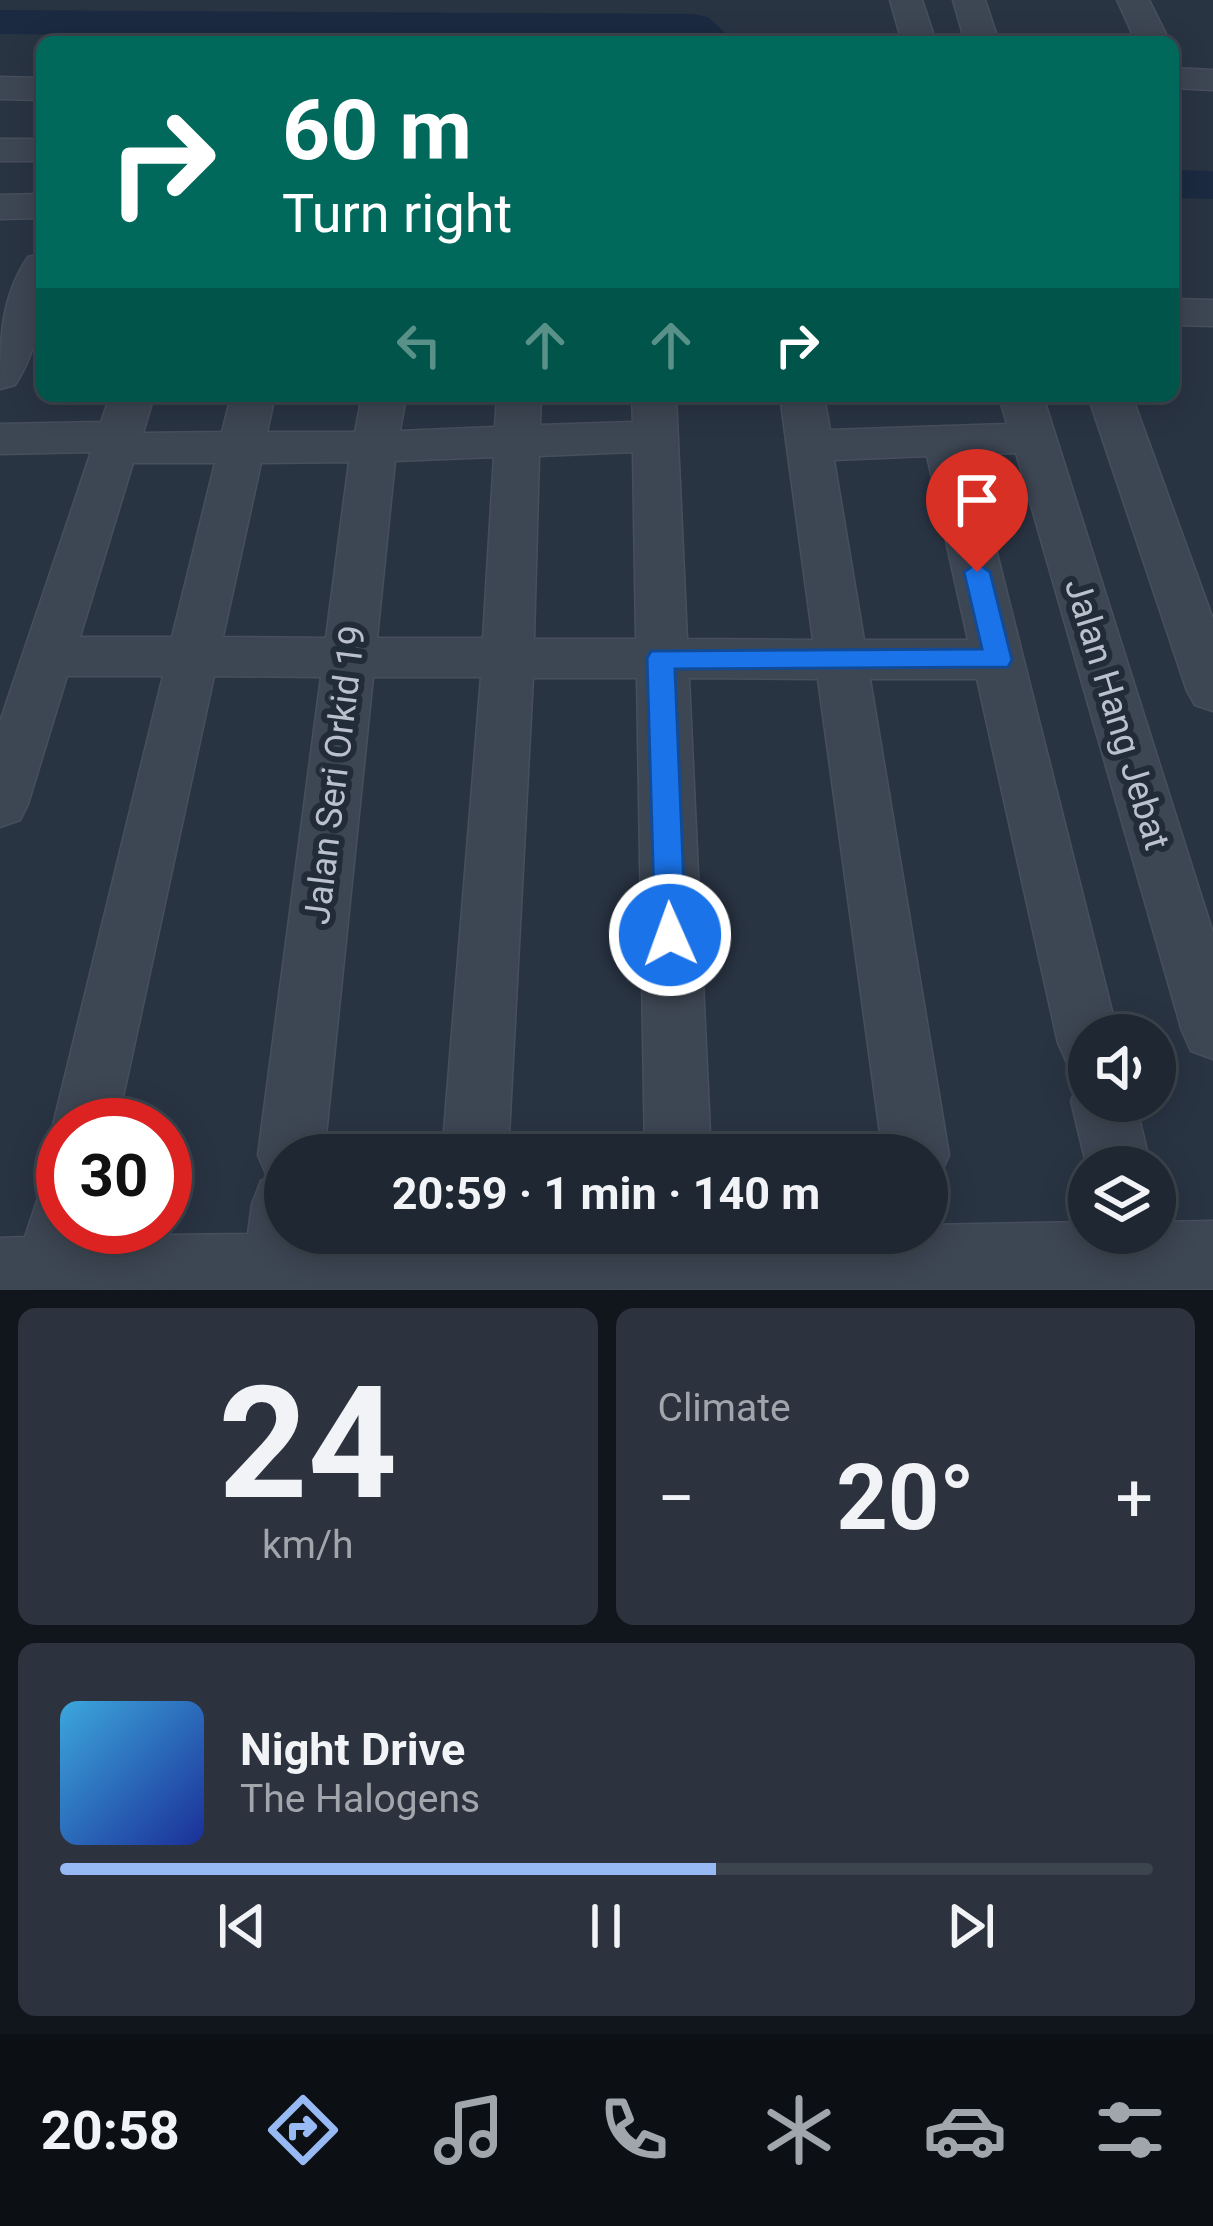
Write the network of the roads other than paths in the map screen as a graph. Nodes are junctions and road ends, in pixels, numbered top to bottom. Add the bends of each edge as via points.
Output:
1 (906, 0) edge
2 (969, 0) edge
3 (1133, 0) edge
4 (917, 36) edge
5 (980, 36) edge
6 (1150, 36) edge
7 (1179, 78) edge
8 (1213, 80) edge
9 (0, 88) edge
10 (36, 89) edge
11 (0, 150) edge
12 (36, 150) edge
13 (36, 206) edge
14 (0, 207) edge
15 (36, 281) edge
16 (1179, 312) edge
17 (1213, 314) edge
18 (0, 374) edge
19 (1112, 402) edge
20 (654, 416) edge
21 (1028, 417) edge
22 (517, 418) edge
23 (248, 421) edge
24 (806, 421) edge
25 (379, 422) edge
26 (122, 427) edge
27 (0, 439) edge
28 (946, 440) junction
29 (47, 656) junction
30 (194, 656) junction
31 (348, 657) junction
32 (508, 658) junction
33 (661, 658) junction
34 (842, 659) junction
35 (998, 660) junction
36 (1213, 691) edge
37 (10, 746) edge
38 (0, 803) edge
39 (1082, 1014) edge
40 (1213, 1031) edge
41 (91, 1098) edge
42 (293, 1134) edge
43 (476, 1134) edge
44 (677, 1134) edge
45 (913, 1134) edge
46 (264, 1237) edge
47 (192, 1243) edge
48 (551, 1254) edge
49 (1213, 1255) edge
50 (1140, 1259) edge
51 (931, 1261) edge
52 (681, 1262) edge

1 - 4 street
2 - 5 street
3 - 6 street
7 - 8 street
9 - 10 street
11 - 12 street
13 - 14 street
15 - 18 street
16 - 17 street
19 - 36 street
20 - 22 street
20 - 33 street
21 - 28 street
21 - 40 street, Jalan Hang Jebat
22 - 25 street
22 - 32 street
23 - 25 street
23 - 26 street
23 - 30 street
24 - 28 street
24 - 34 street
25 - 31 street, Jalan Seri Orkid 19
26 - 27 street
26 - 29 street
28 - 35 street
29 - 30 street
29 - 37 street
30 - 31 street
30 - 41 street
31 - 32 street
31 - 42 street, Jalan Seri Orkid 19
32 - 33 street
32 - 43 street
33 - 34 street
33 - 44 street
34 - 35 street
34 - 45 street
35 - 39 street
37 - 38 street
46 - 47 street
48 - 52 street
49 - 50 street
50 - 51 street
51 - 52 street

